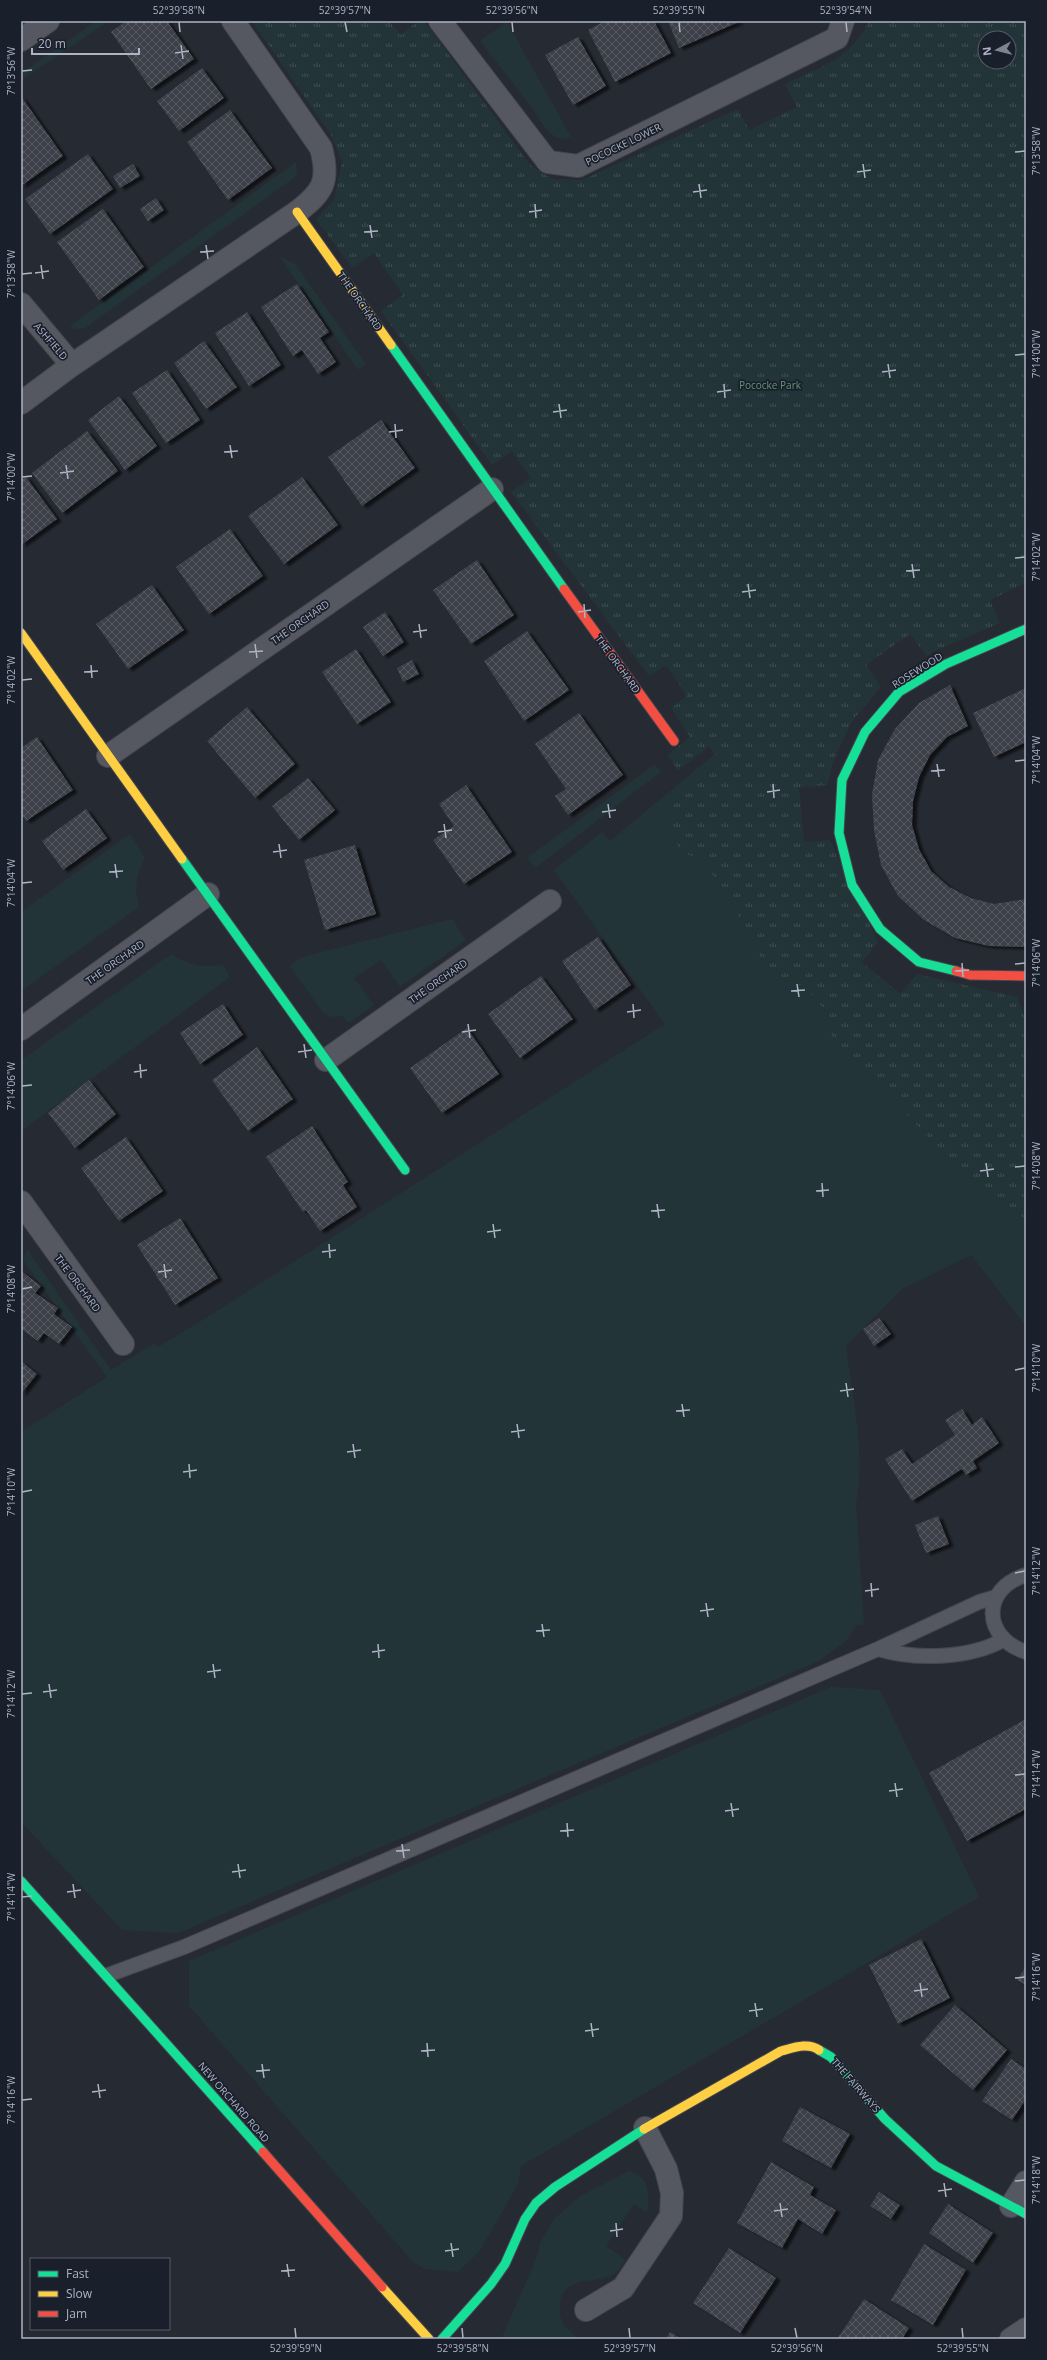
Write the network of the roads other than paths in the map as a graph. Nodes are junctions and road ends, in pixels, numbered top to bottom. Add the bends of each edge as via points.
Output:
1 (48, 21) edge
2 (233, 21) edge
3 (440, 21) edge
4 (843, 21) edge
5 (21, 40) edge
6 (297, 212) junction
7 (21, 304) edge
8 (72, 365) junction
9 (21, 403) edge
10 (492, 489) junction
11 (1026, 629) edge
12 (21, 634) edge
13 (674, 741) dead end
14 (108, 756) junction
15 (208, 894) junction
16 (550, 901) dead end
17 (1026, 976) edge
18 (21, 1029) edge
19 (326, 1060) junction
20 (406, 1170) dead end
21 (21, 1202) edge
22 (123, 1344) dead end
23 (1026, 1575) edge
24 (996, 1597) junction
25 (1003, 1640) junction
26 (878, 1649) junction
27 (1026, 1652) edge
28 (21, 1881) edge
29 (108, 1975) junction
30 (645, 2128) junction
31 (1026, 2182) edge
32 (1019, 2210) edge
33 (586, 2310) dead end
34 (1026, 2329) edge
35 (429, 2339) edge
36 (442, 2339) edge
37 (1011, 2339) edge

1 - 5 street
2 - 6 street via 321,148 326,166 324,184 314,199
3 - 4 street, POCOCKE LOWER via 548,162 578,166 837,38
6 - 8 street
6 - 10 street, THE ORCHARD
7 - 8 street, ASHFIELD
8 - 9 street, ASHFIELD
10 - 13 street, THE ORCHARD
10 - 14 street, THE ORCHARD
11 - 17 street, ROSEWOOD via 946,664 899,692 865,732 842,780 839,833 852,885 880,929 919,962 970,975
12 - 14 street
14 - 15 street
15 - 18 street, THE ORCHARD
15 - 19 street
16 - 19 street, THE ORCHARD
19 - 20 street
21 - 22 street, THE ORCHARD
23 - 24 lane via 1014,1578
24 - 25 lane via 993,1620
24 - 26 lane via 979,1602
25 - 26 lane via 987,1649 948,1655 899,1655
25 - 27 lane via 1014,1648
26 - 29 lane via 184,1947
28 - 29 street, NEW ORCHARD ROAD
29 - 35 street, NEW ORCHARD ROAD via 326,2226
30 - 32 street, THE FAIRWAYS via 782,2051 800,2046 815,2047 831,2056 885,2119 936,2166
30 - 33 street via 666,2169 672,2193 671,2216 623,2288
30 - 36 street, THE FAIRWAYS via 555,2187 536,2203 525,2219 505,2264 491,2284
31 - 32 street, THE FAIRWAYS
34 - 37 street

